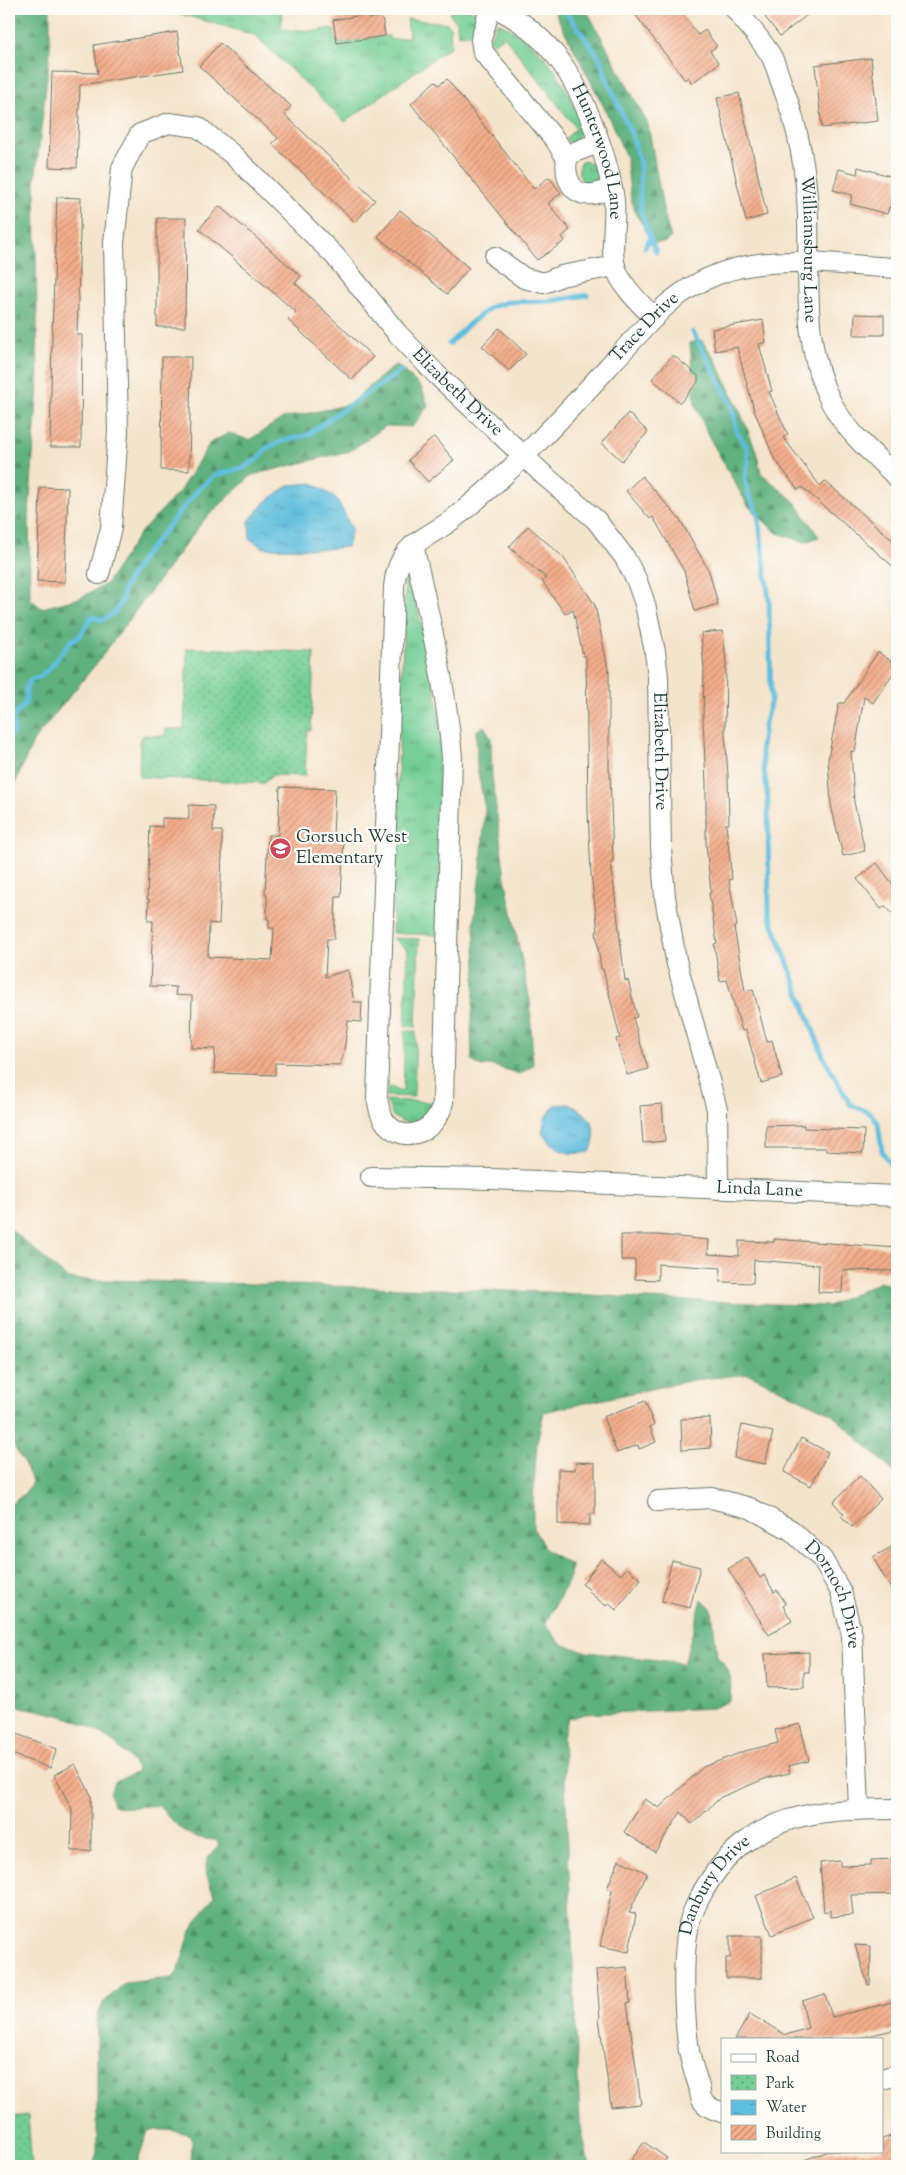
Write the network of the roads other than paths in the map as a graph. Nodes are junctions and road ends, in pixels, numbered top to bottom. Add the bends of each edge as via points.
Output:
1 (490, 9) edge
2 (498, 9) edge
3 (735, 9) edge
4 (598, 143) junction
5 (567, 159) junction
6 (612, 189) junction
7 (495, 257) dead end
8 (808, 262) junction
9 (615, 266) junction
10 (897, 268) edge
11 (654, 318) junction
12 (523, 455) junction
13 (897, 477) edge
14 (413, 545) junction
15 (99, 574) dead end
16 (371, 1177) dead end
17 (718, 1189) junction
18 (897, 1196) edge
19 (658, 1501) dead end
20 (859, 1809) junction
21 (897, 1809) edge
22 (897, 2075) edge
23 (884, 2078) edge
24 (721, 2112) edge

1 - 5 street via 481,39 483,52
2 - 4 street, Hunterwood Lane via 527,28 558,58 591,120
3 - 8 street, Williamsburg Lane via 771,55 788,98 802,152
4 - 5 street via 572,153
4 - 6 street, Hunterwood Lane
5 - 6 street via 571,186 592,194
6 - 9 street, Hunterwood Lane
7 - 9 street via 524,278 544,283 560,276
8 - 10 street, Trace Drive
8 - 11 street, Trace Drive via 772,262 724,271 680,292
8 - 13 street, Williamsburg Lane via 810,336 822,382 832,404 850,428
9 - 11 street via 627,287
11 - 12 street, Trace Drive
12 - 14 street, Trace Drive via 509,472 452,519
12 - 15 street, Elizabeth Drive via 437,375 397,333 334,256 233,155 198,127 169,123 140,134 122,168 114,242 118,432 111,528
12 - 17 street, Elizabeth Drive via 596,520 637,580 645,604 658,677 665,897 676,960 716,1109
14 - 14 street, Trace Drive via 402,556 394,586 377,1098 380,1112 392,1130 410,1135 434,1124 443,1102 452,757 439,658
16 - 17 street, Linda Lane
17 - 18 street, Linda Lane
19 - 20 street, Dornoch Drive via 712,1498 750,1508 790,1530 822,1560 841,1592 852,1636
20 - 21 street, Danbury Drive
20 - 24 street, Danbury Drive via 818,1813 772,1827 751,1838 731,1854 704,1890 692,1913 685,1958 689,2050 701,2098 712,2109
22 - 23 street

